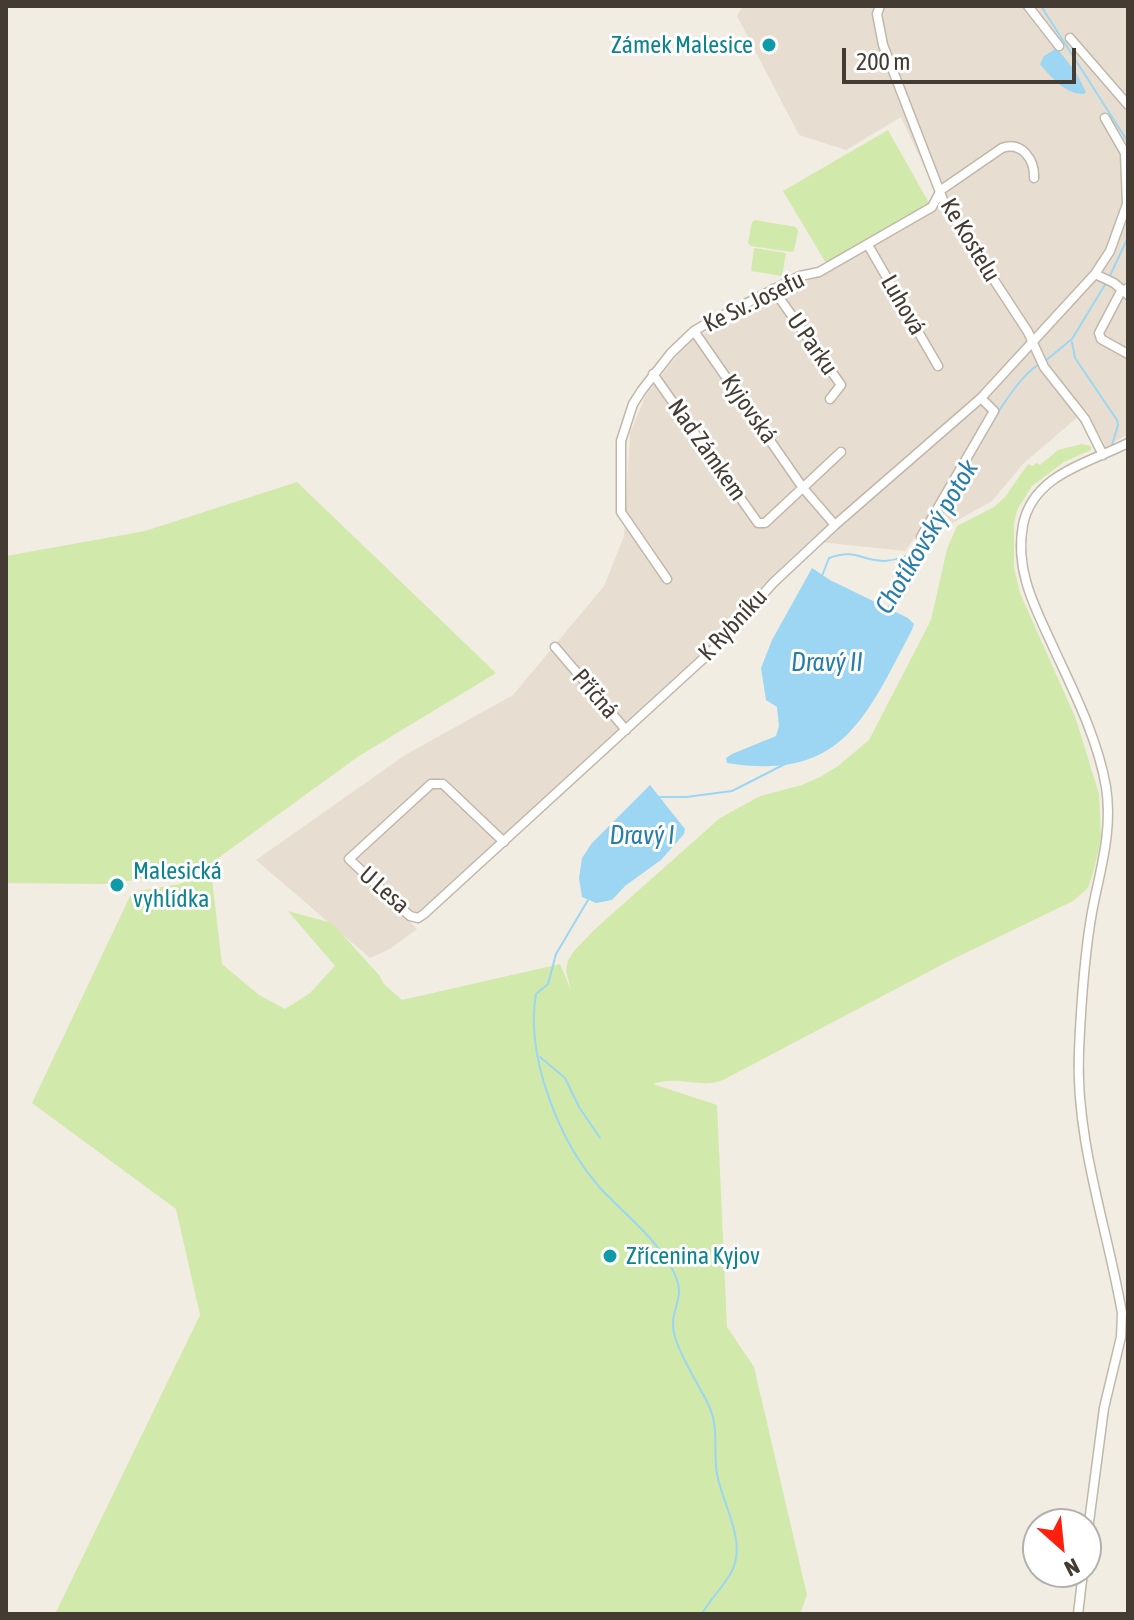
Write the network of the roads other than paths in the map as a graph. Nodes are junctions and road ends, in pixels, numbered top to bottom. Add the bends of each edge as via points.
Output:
1 (880, 6) edge
2 (1028, 6) edge
3 (1070, 38) dead end
4 (1059, 46) dead end
5 (1128, 105) edge
6 (1105, 118) dead end
7 (1034, 178) dead end
8 (941, 190) junction
9 (868, 245) junction
10 (1098, 276) junction
11 (773, 289) junction
12 (1126, 291) edge
13 (694, 331) junction
14 (1032, 341) junction
15 (1128, 354) edge
16 (938, 366) dead end
17 (653, 374) junction
18 (981, 398) junction
19 (830, 399) dead end
20 (1128, 443) edge
21 (841, 452) dead end
22 (1103, 455) junction
23 (803, 488) junction
24 (835, 525) junction
25 (921, 537) dead end
26 (667, 579) dead end
27 (555, 647) dead end
28 (565, 659) junction
29 (555, 668) dead end
30 (626, 730) junction
31 (504, 842) junction
32 (1091, 1508) edge
33 (1081, 1588) edge
34 (1078, 1614) edge

1 - 8 street, Ke Kostelu via 883,45
2 - 4 street
3 - 5 street
6 - 10 street, K Rybníku via 1125,153 1127,204
7 - 8 street, Ke Sv. Josefu via 1034,167 1021,148 1010,145
8 - 9 street, Ke Sv. Josefu via 932,207
8 - 14 street, Ke Kostelu via 945,205
9 - 11 street, Ke Sv. Josefu
9 - 16 street, Luhová
10 - 12 street
10 - 14 street, K Rybníku
11 - 13 street, Ke Sv. Josefu
11 - 19 street, U Parku via 841,385
12 - 15 street via 1099,333
13 - 17 street, Ke Sv. Josefu
13 - 23 street, Kyjovská
14 - 18 street, K Rybníku
14 - 22 street, Ke Kostelu
17 - 23 street, Nad Zámkem via 756,519 763,524
17 - 26 street, Ke Sv. Josefu via 633,404 621,441 621,512
18 - 24 street, K Rybníku
18 - 25 street via 994,411
20 - 22 street
21 - 23 street
22 - 32 street via 1066,471 1034,498 1021,545 1030,597 1083,712 1110,810 1081,1013 1079,1090 1122,1313
23 - 24 street, Kyjovská
24 - 30 street, K Rybníku via 773,583 729,635
27 - 28 street, Příčná
28 - 29 street, Příčná
28 - 30 street, Příčná
30 - 31 street, K Rybníku
31 - 31 street, U Lesa via 443,784 431,784 349,859 418,918
33 - 34 street

